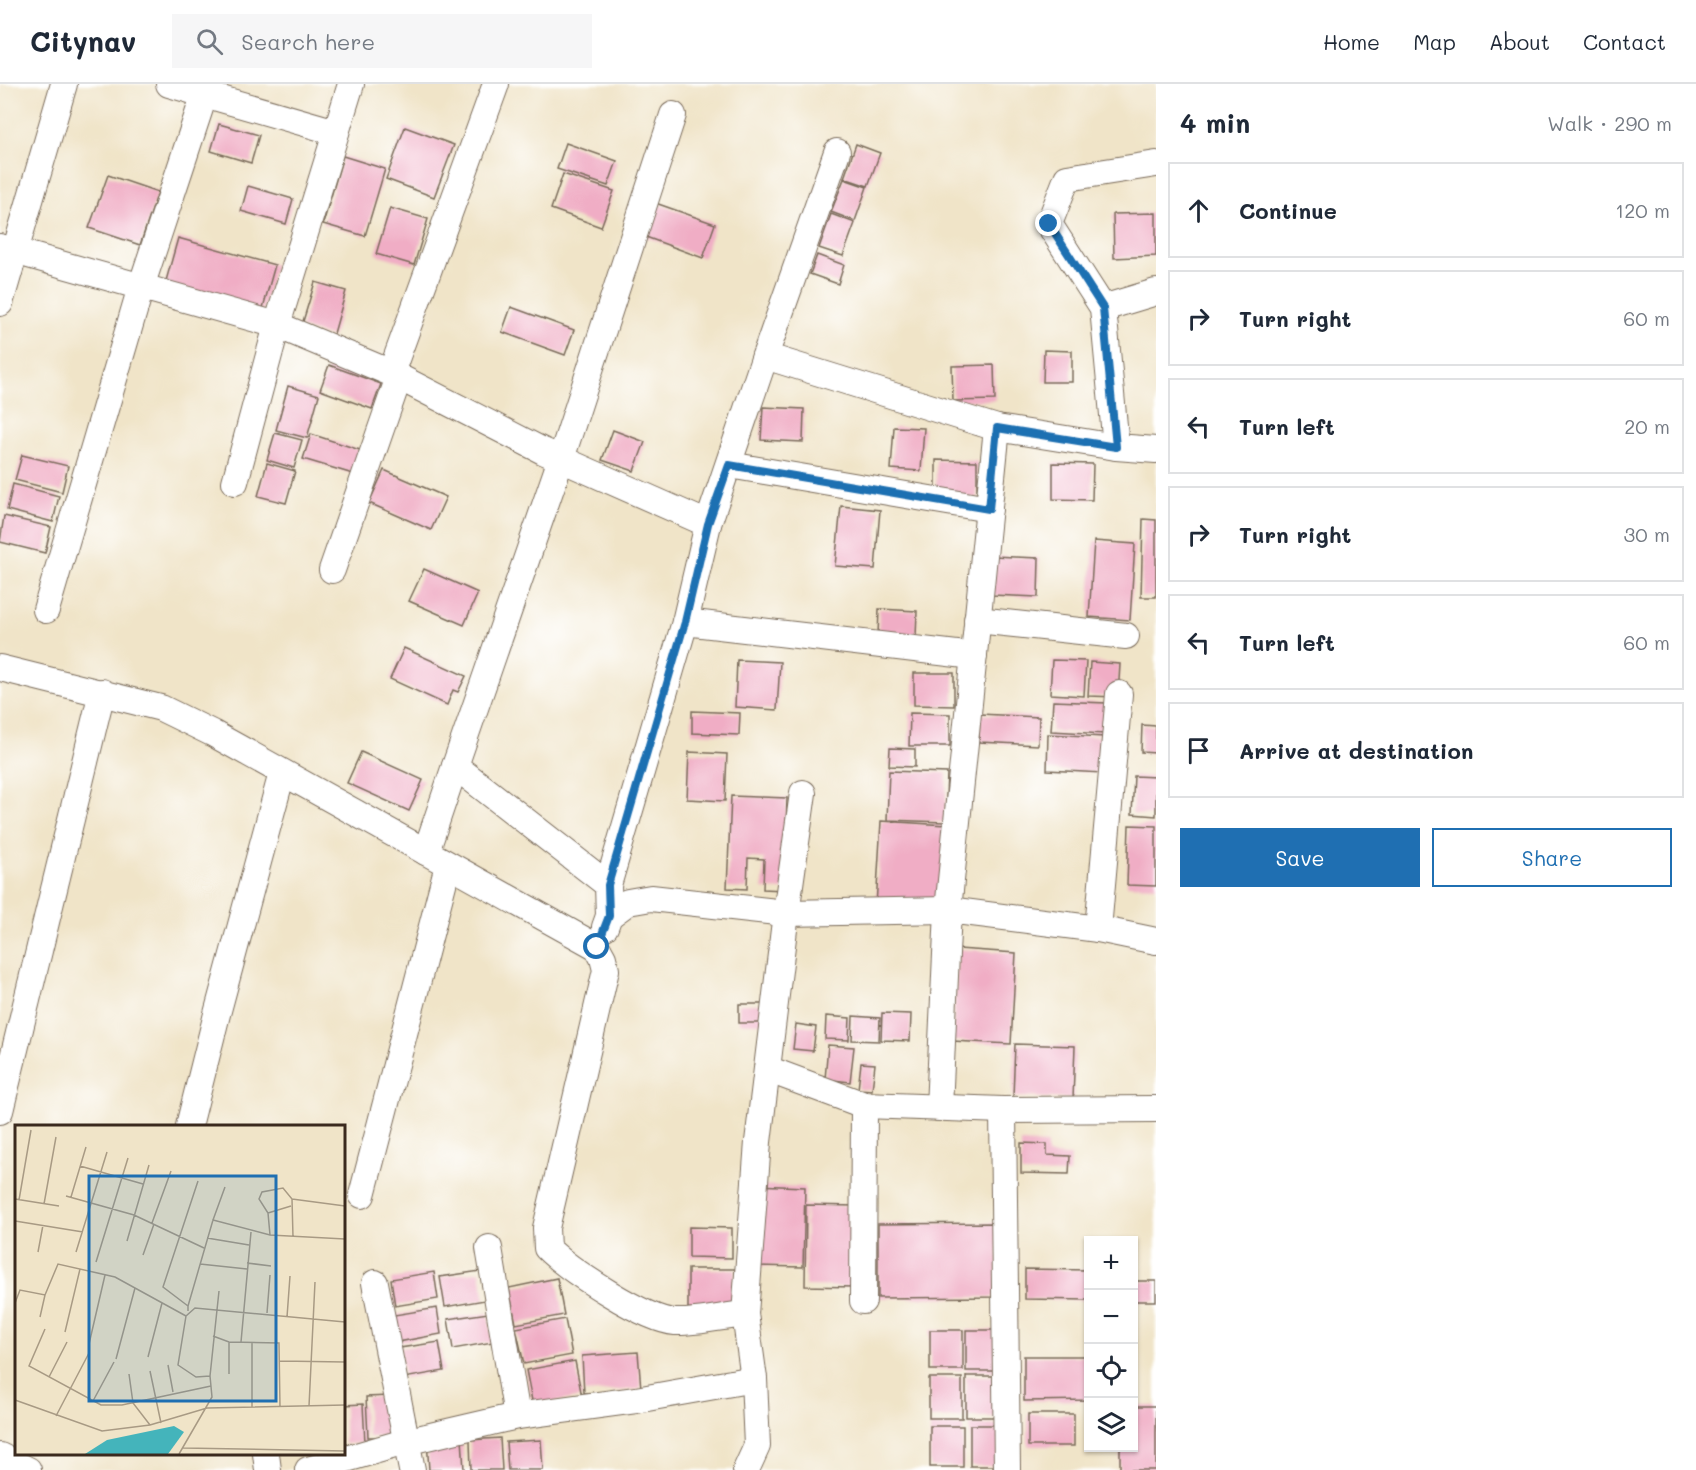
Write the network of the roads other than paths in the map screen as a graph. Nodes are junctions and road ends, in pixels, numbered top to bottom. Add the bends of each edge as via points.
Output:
1 (64, 84) edge
2 (169, 84) edge
3 (351, 84) edge
4 (496, 84) edge
5 (207, 89) edge
6 (673, 115) dead end
7 (336, 132) junction
8 (837, 152) dead end
9 (1156, 164) edge
10 (8, 249) edge
11 (141, 287) junction
12 (1156, 292) edge
13 (0, 303) edge
14 (1103, 308) junction
15 (276, 325) junction
16 (765, 356) junction
17 (395, 375) junction
18 (997, 428) junction
19 (1116, 447) junction
20 (1156, 450) edge
21 (561, 459) junction
22 (729, 465) junction
23 (236, 482) dead end
24 (989, 509) junction
25 (708, 524) junction
26 (332, 570) dead end
27 (46, 610) dead end
28 (977, 620) junction
29 (685, 622) junction
30 (1126, 636) dead end
31 (974, 656) junction
32 (0, 668) edge
33 (102, 692) junction
34 (1119, 694) dead end
35 (455, 766) junction
36 (282, 773) junction
37 (803, 793) dead end
38 (426, 852) junction
39 (448, 865) junction
40 (608, 885) junction
41 (948, 910) junction
42 (786, 913) junction
43 (609, 916) junction
44 (1098, 929) junction
45 (1156, 941) edge
46 (597, 947) junction
47 (767, 1069) junction
48 (864, 1106) junction
49 (939, 1108) junction
50 (1156, 1109) edge
51 (1003, 1110) junction
52 (0, 1111) edge
53 (189, 1125) edge
54 (362, 1195) dead end
55 (489, 1248) dead end
56 (375, 1283) dead end
57 (863, 1300) dead end
58 (745, 1314) junction
59 (754, 1379) junction
60 (517, 1416) junction
61 (405, 1442) junction
62 (266, 1455) edge
63 (0, 1456) edge
64 (29, 1464) edge
65 (268, 1470) edge
66 (308, 1470) edge
67 (412, 1470) edge
68 (746, 1470) edge
69 (1007, 1470) edge

1 - 10 street
2 - 5 street
3 - 7 street
4 - 17 street
5 - 7 street
5 - 11 street
6 - 21 street
7 - 15 street
8 - 16 street
9 - 14 street via 1067,178 1049,224
10 - 11 street
10 - 13 street
11 - 15 street
11 - 27 street
12 - 14 street
14 - 19 street
15 - 17 street
15 - 23 street
16 - 18 street
16 - 22 street
17 - 21 street
17 - 26 street
18 - 19 street
18 - 24 street
19 - 20 street
21 - 25 street
21 - 35 street
22 - 24 street
22 - 25 street
24 - 28 street
25 - 29 street
28 - 30 street
28 - 31 street
29 - 31 street
29 - 40 street
31 - 41 street
32 - 33 street
33 - 36 street via 161,708
33 - 52 street
34 - 44 street
35 - 38 street
35 - 40 street
36 - 38 street
36 - 53 street
37 - 42 street
38 - 39 street
39 - 46 street
39 - 54 street
40 - 43 street
41 - 42 street
41 - 44 street
41 - 49 street
42 - 43 street via 651,898 628,902
42 - 47 street
43 - 46 street
44 - 45 street
46 - 58 street via 606,970 546,1228 547,1248 560,1262 661,1320 677,1322
47 - 48 street
47 - 58 street
48 - 49 street
48 - 57 street
49 - 51 street
50 - 51 street
51 - 69 street
55 - 60 street
56 - 61 street
58 - 59 street
59 - 60 street
59 - 68 street via 757,1446
60 - 61 street
61 - 66 street
61 - 67 street
62 - 65 street
63 - 64 street

